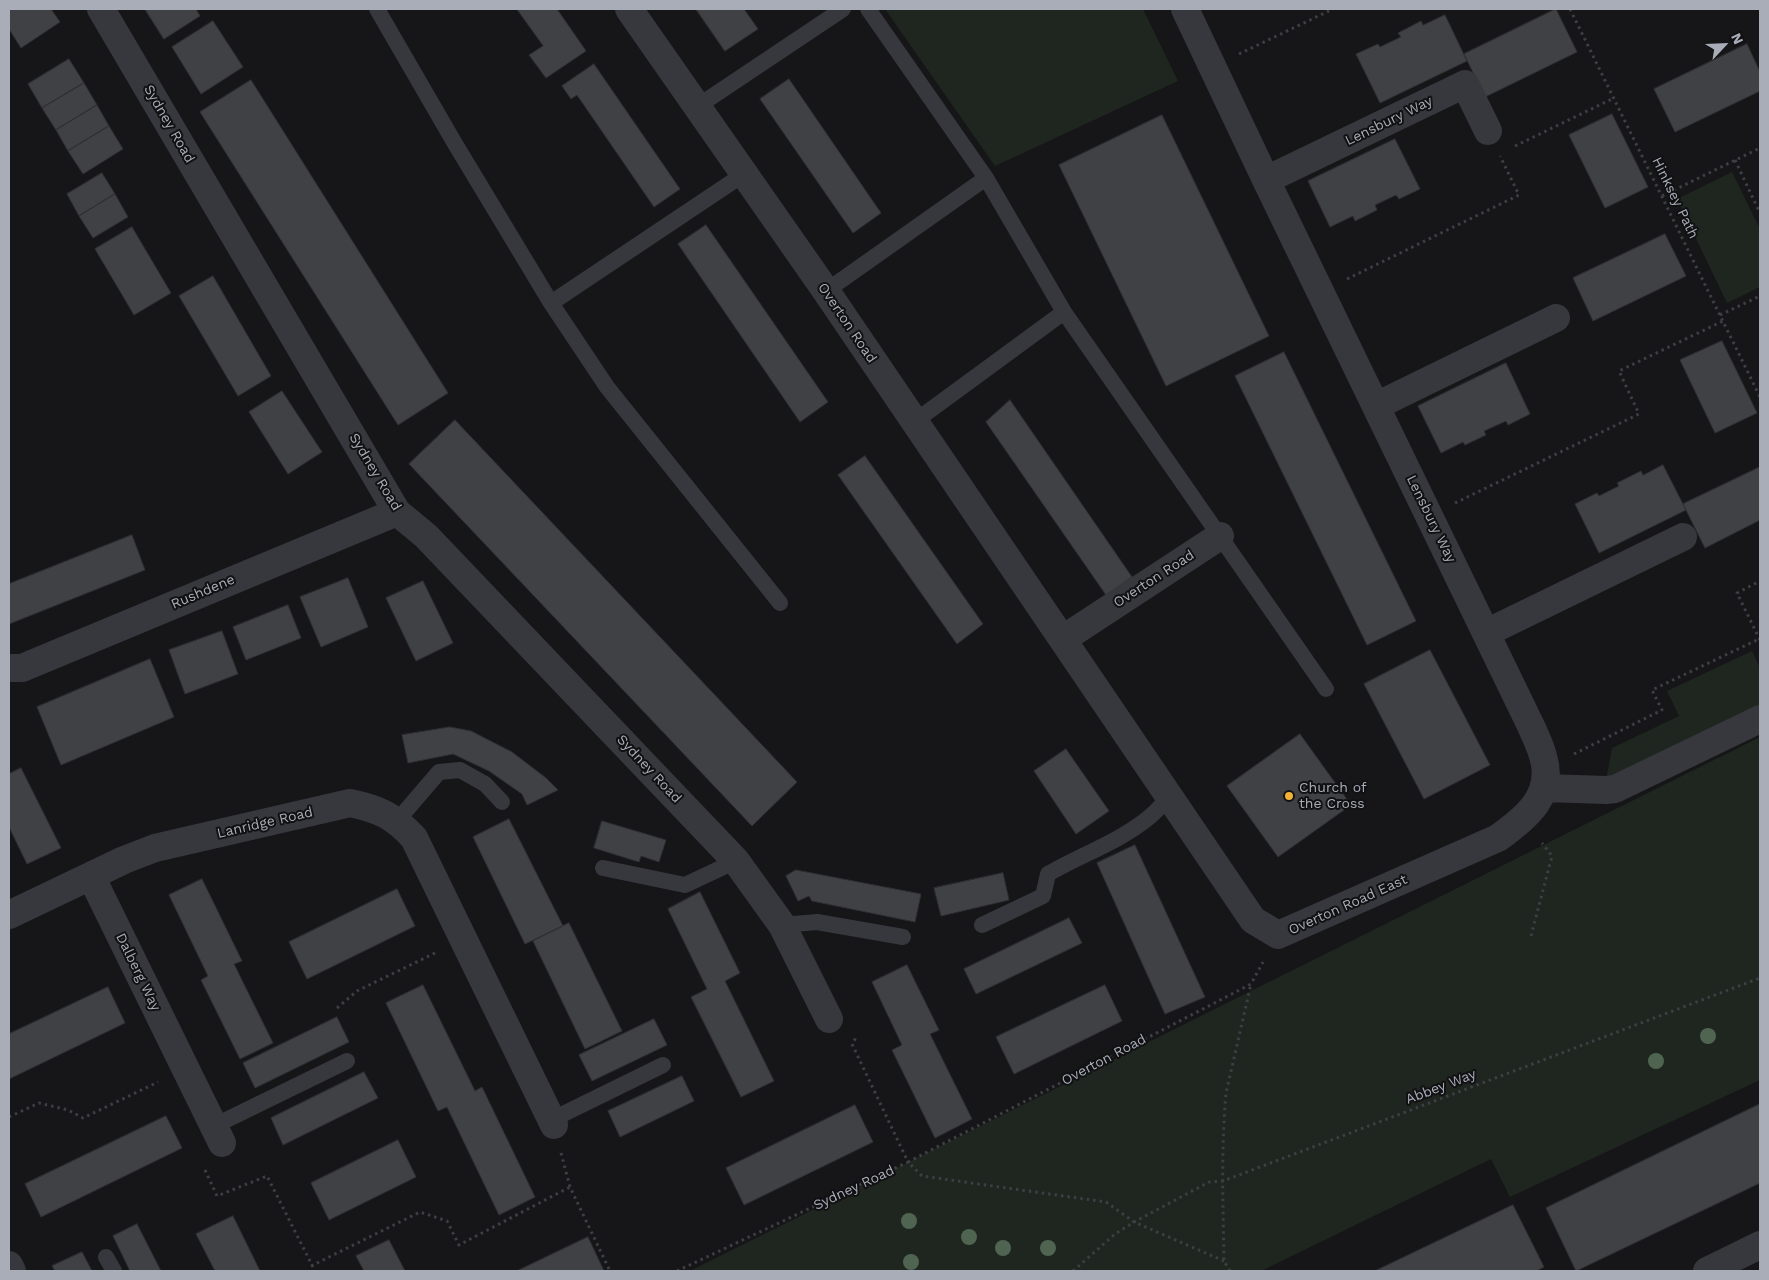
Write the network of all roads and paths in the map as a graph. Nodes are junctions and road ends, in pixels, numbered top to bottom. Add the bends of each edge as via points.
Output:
1 (102, 9) edge
2 (377, 9) edge
3 (629, 9) edge
4 (843, 9) edge
5 (868, 9) edge
6 (1185, 9) edge
7 (1333, 9) edge
8 (1570, 9) edge
9 (1213, 66) junction
10 (1614, 98) junction
11 (698, 106) junction
12 (1493, 142) junction
13 (1760, 148) edge
14 (1734, 160) junction
15 (744, 174) junction
16 (986, 178) junction
17 (1266, 180) junction
18 (1662, 196) junction
19 (1760, 213) edge
20 (826, 291) junction
21 (1321, 291) junction
22 (1760, 296) edge
23 (551, 303) junction
24 (1064, 312) junction
25 (1720, 315) junction
26 (1556, 318) dead end
27 (1723, 321) junction
28 (1760, 397) edge
29 (1376, 406) junction
30 (914, 422) junction
31 (397, 512) junction
32 (1429, 516) junction
33 (1220, 536) junction
34 (1683, 537) dead end
35 (1760, 582) edge
36 (780, 603) dead end
37 (1486, 633) junction
38 (1063, 639) junction
39 (1760, 640) edge
40 (9, 668) edge
41 (1326, 688) dead end
42 (1760, 719) edge
43 (1573, 754) dead end
44 (1143, 758) joint
45 (1545, 788) junction
46 (1169, 797) junction
47 (502, 802) dead end
48 (1523, 819) junction
49 (397, 821) junction
50 (736, 861) junction
51 (603, 868) dead end
52 (91, 876) junction
53 (9, 915) edge
54 (782, 925) junction
55 (982, 925) dead end
56 (1278, 935) junction
57 (1530, 936) dead end
58 (903, 937) dead end
59 (462, 939) junction
60 (1760, 978) edge
61 (1251, 984) junction
62 (337, 1008) dead end
63 (840, 1025) joint
64 (347, 1061) dead end
65 (663, 1065) dead end
66 (186, 1069) junction
67 (9, 1117) edge
68 (553, 1123) junction
69 (218, 1135) joint
70 (202, 1162) dead end
71 (908, 1162) junction
72 (1222, 1182) junction
73 (570, 1187) junction
74 (1134, 1222) junction
75 (1760, 1245) edge
76 (106, 1256) dead end
77 (1224, 1260) junction
78 (9, 1265) edge
79 (311, 1266) junction
80 (12, 1271) edge
81 (114, 1271) edge
82 (315, 1271) edge
83 (610, 1271) edge
84 (677, 1271) edge
85 (1073, 1271) edge
86 (1230, 1271) edge
87 (1707, 1271) edge

1 - 31 street, Sydney Road
2 - 23 lane
3 - 11 street, Overton Road
4 - 11 lane
5 - 16 lane
6 - 9 street, Lensbury Way
7 - 9 path
8 - 10 path, Hinksey Path
9 - 17 street, Lensbury Way
10 - 12 path
10 - 18 path, Hinksey Path
11 - 15 street, Overton Road
12 - 17 street, Lensbury Way via 1465,84
12 - 21 path via 1519,195
13 - 14 path
14 - 18 path
14 - 19 path
15 - 20 street, Overton Road
15 - 23 lane
16 - 20 lane
16 - 24 lane
17 - 21 street, Lensbury Way
18 - 25 path, Hinksey Path
20 - 30 street, Overton Road
21 - 29 street, Lensbury Way
22 - 25 path
23 - 36 lane via 607,387
24 - 30 lane
24 - 33 lane
25 - 27 path, Hinksey Path
26 - 29 street
27 - 28 path, Hinksey Path
27 - 32 path via 1619,371 1639,414
29 - 32 street, Lensbury Way
30 - 38 street, Overton Road
31 - 40 street, Rushdene via 22,668
31 - 50 street, Sydney Road via 426,536
32 - 37 street, Lensbury Way
33 - 38 street, Overton Road
33 - 41 lane
34 - 37 street
35 - 39 path via 1737,593
37 - 45 street, Lensbury Way via 1544,758
38 - 44 street, Overton Road
39 - 43 path via 1652,690 1662,710
42 - 45 street via 1615,789
44 - 46 street, Overton Road East
45 - 48 street, Overton Road East
46 - 55 lane via 1148,819 1048,874 1043,896
46 - 56 street, Overton Road East via 1253,920
47 - 49 lane via 485,784 460,770 439,772
48 - 56 street, Overton Road East via 1498,838
48 - 57 path via 1552,856
49 - 52 street, Lanridge Road via 369,807 350,803 155,848
49 - 59 street, Lanridge Road via 414,838
50 - 51 lane via 685,886
50 - 54 street, Sydney Road
52 - 53 street, Lanridge Road
52 - 66 street, Dalberg Way
54 - 58 lane via 817,922
54 - 63 street, Sydney Road
56 - 61 path
59 - 62 path via 357,991
59 - 68 street, Lanridge Road
60 - 72 path, Abbey Way
61 - 71 path, Overton Road
61 - 72 path via 1226,1093
63 - 71 path, Sydney Road via 855,1039 852,1044
64 - 69 lane
65 - 68 lane
66 - 67 path via 83,1118 68,1110 39,1103
66 - 69 street, Dalberg Way
68 - 73 path
70 - 79 path via 217,1196 267,1176
71 - 74 path via 922,1176 1106,1202
71 - 84 path, Sydney Road
72 - 74 path, Abbey Way via 1209,1182
72 - 77 path
73 - 79 path via 459,1245 447,1220 420,1212
73 - 83 path
74 - 77 path
74 - 85 path, Abbey Way
75 - 87 street
76 - 81 lane
77 - 86 path
78 - 80 street
79 - 82 path

